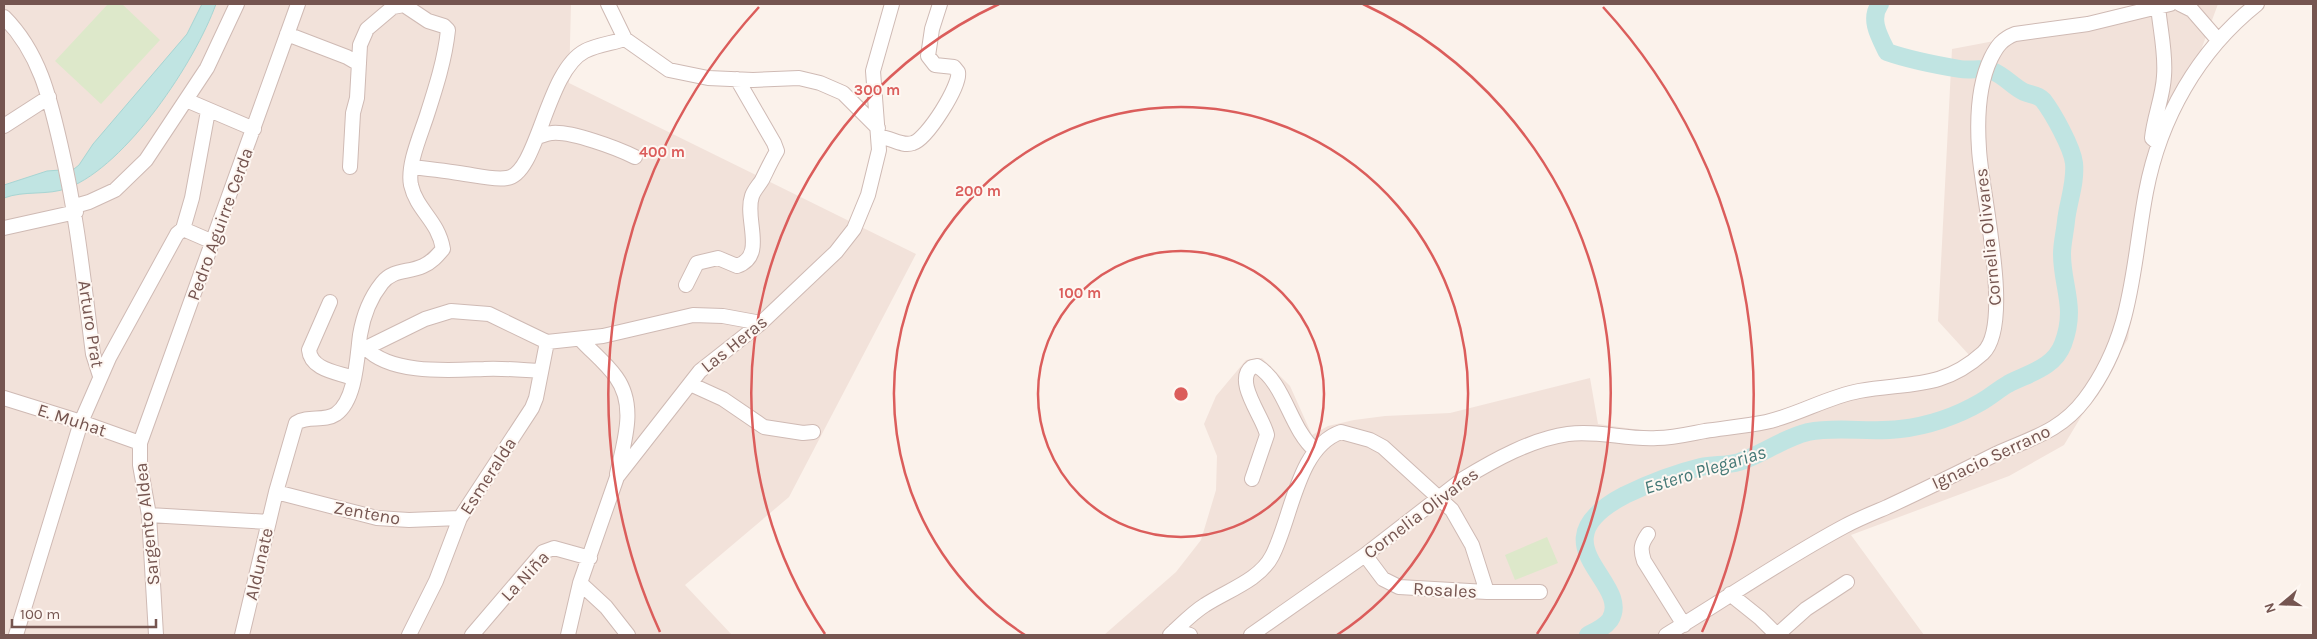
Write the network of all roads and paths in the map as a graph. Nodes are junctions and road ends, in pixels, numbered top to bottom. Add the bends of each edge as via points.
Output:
1 (237, 4) edge
2 (298, 4) edge
3 (608, 4) edge
4 (892, 4) edge
5 (940, 4) edge
6 (2180, 4) edge
7 (2257, 4) edge
8 (2164, 5) edge
9 (4, 17) edge
10 (287, 34) junction
11 (625, 39) junction
12 (2218, 40) junction
13 (359, 64) junction
14 (737, 79) junction
15 (49, 97) junction
16 (186, 100) junction
17 (208, 111) junction
18 (5, 123) edge
19 (878, 127) junction
20 (254, 129) junction
21 (537, 136) junction
22 (2158, 143) junction
23 (634, 157) dead end
24 (350, 167) dead end
25 (412, 167) junction
26 (75, 205) junction
27 (4, 228) edge
28 (183, 229) junction
29 (213, 242) junction
30 (686, 285) dead end
31 (330, 302) dead end
32 (761, 323) junction
33 (581, 340) junction
34 (547, 342) junction
35 (363, 348) junction
36 (542, 371) junction
37 (100, 376) junction
38 (353, 378) junction
39 (690, 384) junction
40 (4, 398) edge
41 (81, 422) junction
42 (813, 432) dead end
43 (140, 443) junction
44 (1315, 450) junction
45 (617, 477) junction
46 (1252, 479) dead end
47 (276, 492) junction
48 (1438, 497) junction
49 (149, 515) junction
50 (460, 518) junction
51 (269, 522) junction
52 (1648, 534) dead end
53 (1366, 555) junction
54 (590, 558) junction
55 (1847, 582) dead end
56 (580, 583) junction
57 (1487, 592) junction
58 (1540, 592) dead end
59 (1730, 594) junction
60 (1684, 625) junction
61 (1173, 633) edge
62 (159, 634) edge
63 (16, 635) edge
64 (242, 635) edge
65 (409, 635) edge
66 (472, 635) edge
67 (568, 635) edge
68 (628, 635) edge
69 (1190, 635) edge
70 (1251, 635) edge
71 (1666, 635) edge
72 (1777, 635) edge

1 - 16 street via 213,57
2 - 10 street, Pedro Aguirre Cerda
3 - 11 street
4 - 19 street, Las Heras via 873,72
5 - 19 street via 928,56 935,65 954,67 958,80 919,140 904,144 888,137
6 - 12 street via 2192,10
7 - 12 street, Ignacio Serrano
8 - 22 street via 2164,79 2152,138
8 - 48 street, Cornelia Olivares via 2088,24 2015,34 2005,38 1996,49 1986,69 1979,118 1979,148 1993,259 1996,319 1991,343 1966,368 1939,380 1843,394 1768,422 1657,438 1584,433 1557,436 1480,468
9 - 15 street, Arturo Prat via 34,57
10 - 13 street
10 - 20 street, Pedro Aguirre Cerda
11 - 14 street via 669,70 708,78
11 - 21 street via 585,51 577,57 565,71 549,101
12 - 22 street, Ignacio Serrano via 2185,88
13 - 24 street
13 - 25 street via 359,49 367,29 393,7 404,5 448,30 446,52
14 - 19 street via 799,78 820,83 842,93
14 - 30 street via 776,151 752,195 749,216 754,243 752,254 744,264 737,266 718,258 697,263
15 - 18 street
15 - 26 street, Arturo Prat
16 - 17 street
16 - 26 street via 150,154 126,182 104,196
17 - 20 street
17 - 28 street
19 - 32 street, Las Heras via 874,175 854,229 836,252
20 - 29 street, Pedro Aguirre Cerda
21 - 23 street via 566,133 617,148
21 - 25 street via 523,168 508,178
22 - 59 street, Ignacio Serrano via 2124,321 2102,371 2075,412 2042,436 1863,516
25 - 35 street via 411,184 415,195 434,223 443,249 422,267 396,272 383,281 370,301 360,335
26 - 27 street
26 - 37 street, Arturo Prat via 93,354
28 - 29 street
28 - 37 street via 177,234
29 - 43 street, Pedro Aguirre Cerda
31 - 38 street via 309,350 310,358 314,364
32 - 33 street via 723,316 693,316
32 - 39 street, Las Heras via 700,371
33 - 34 street
33 - 45 street via 616,377 627,400 629,420
34 - 35 street via 489,314 451,311 425,319
34 - 36 street, Esmeralda
35 - 36 street via 373,356 410,367
35 - 38 street
36 - 50 street, Esmeralda via 532,408
37 - 41 street, Arturo Prat
38 - 47 street, Aldunate via 350,394 338,413 328,418 302,419 296,423
39 - 42 street via 723,399 764,427
39 - 45 street, Las Heras
40 - 41 street, E. Muhat
41 - 43 street, E. Muhat
41 - 63 street, Arturo Prat
43 - 49 street, Sargento Aldea via 140,464
44 - 46 street via 1305,440 1270,377 1257,366 1252,367 1247,372 1246,386 1267,435
44 - 48 street via 1326,439 1341,432 1370,440 1383,447
44 - 61 street via 1272,557 1264,567 1204,605
45 - 54 street, Las Heras
47 - 50 street, Zenteno via 377,518
47 - 51 street, Aldunate
48 - 53 street, Cornelia Olivares
48 - 57 street via 1462,524
49 - 51 street
49 - 62 street, Sargento Aldea
50 - 65 street, Esmeralda via 436,581
51 - 64 street, Aldunate
52 - 60 street via 1642,543 1644,560
53 - 57 street, Rosales via 1383,579 1394,586
53 - 70 street, Cornelia Olivares
54 - 56 street, Las Heras
54 - 66 street, La Niña via 554,548 543,552
55 - 72 street via 1806,609
56 - 67 street, Las Heras
56 - 68 street via 606,607
57 - 58 street, Rosales
59 - 60 street, Ignacio Serrano
59 - 72 street
60 - 71 street, Ignacio Serrano
61 - 69 street

